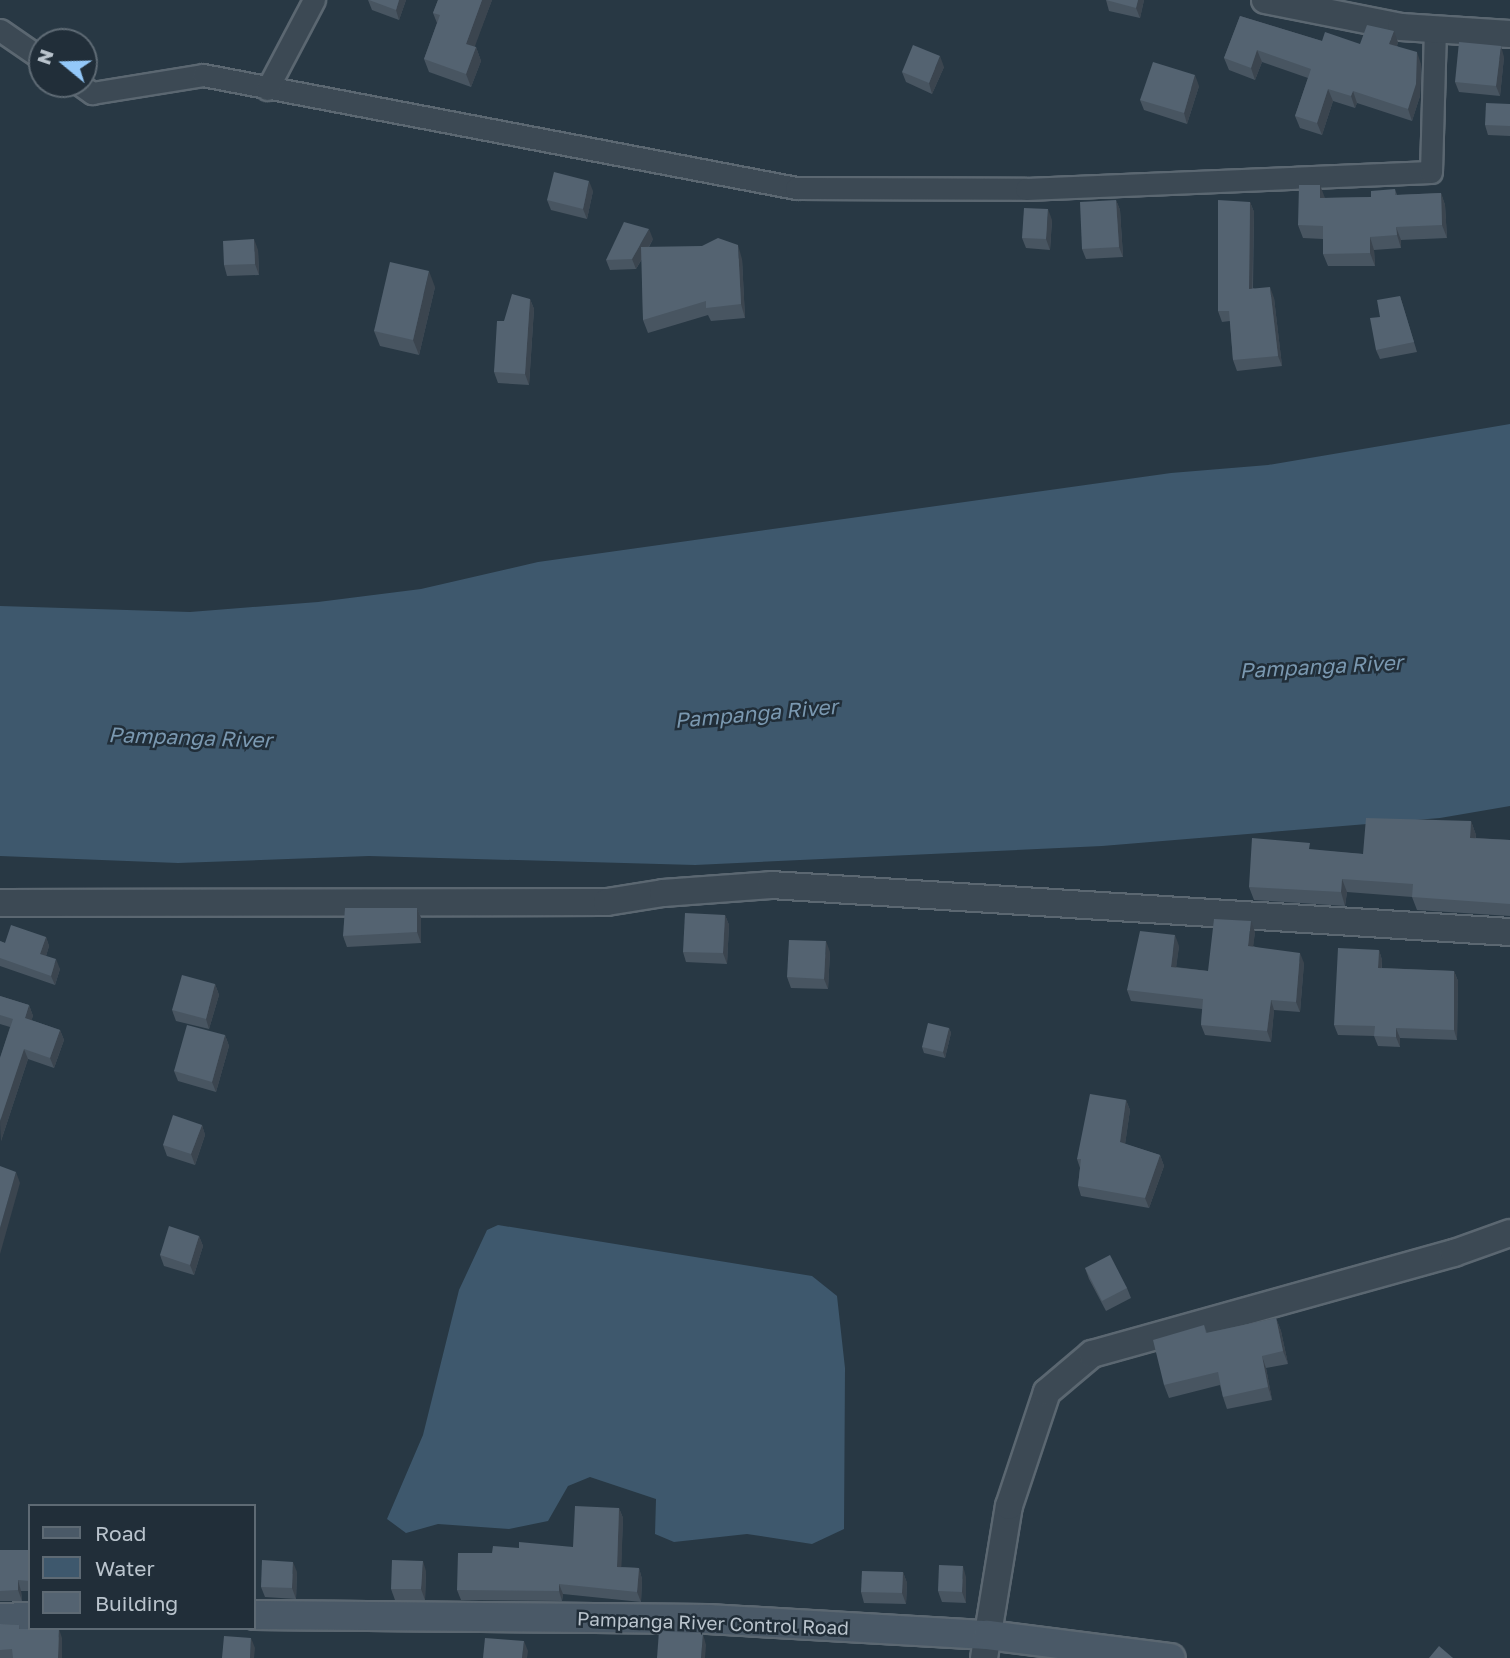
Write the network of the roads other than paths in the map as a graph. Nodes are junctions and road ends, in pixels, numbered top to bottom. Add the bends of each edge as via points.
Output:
1 (314, 0) edge
2 (1265, 0) edge
3 (0, 30) edge
4 (1435, 30) junction
5 (1510, 34) edge
6 (28, 49) edge
7 (267, 89) junction
8 (98, 92) edge
9 (0, 904) edge
10 (1510, 932) edge
11 (1510, 1233) edge
12 (256, 1615) edge
13 (28, 1617) edge
14 (0, 1618) edge
15 (986, 1646) edge
16 (1171, 1658) edge

1 - 7 street
2 - 4 street
3 - 6 street
4 - 5 street
4 - 7 street via 1431,172 1026,189 796,188
7 - 8 street via 203,75
9 - 10 street via 607,902 771,885
11 - 15 street via 1454,1253 1092,1354 1047,1392 1009,1506
12 - 15 main road, Pampanga River Control Road via 708,1619
13 - 14 main road
15 - 16 main road, Pampanga River Control Road

